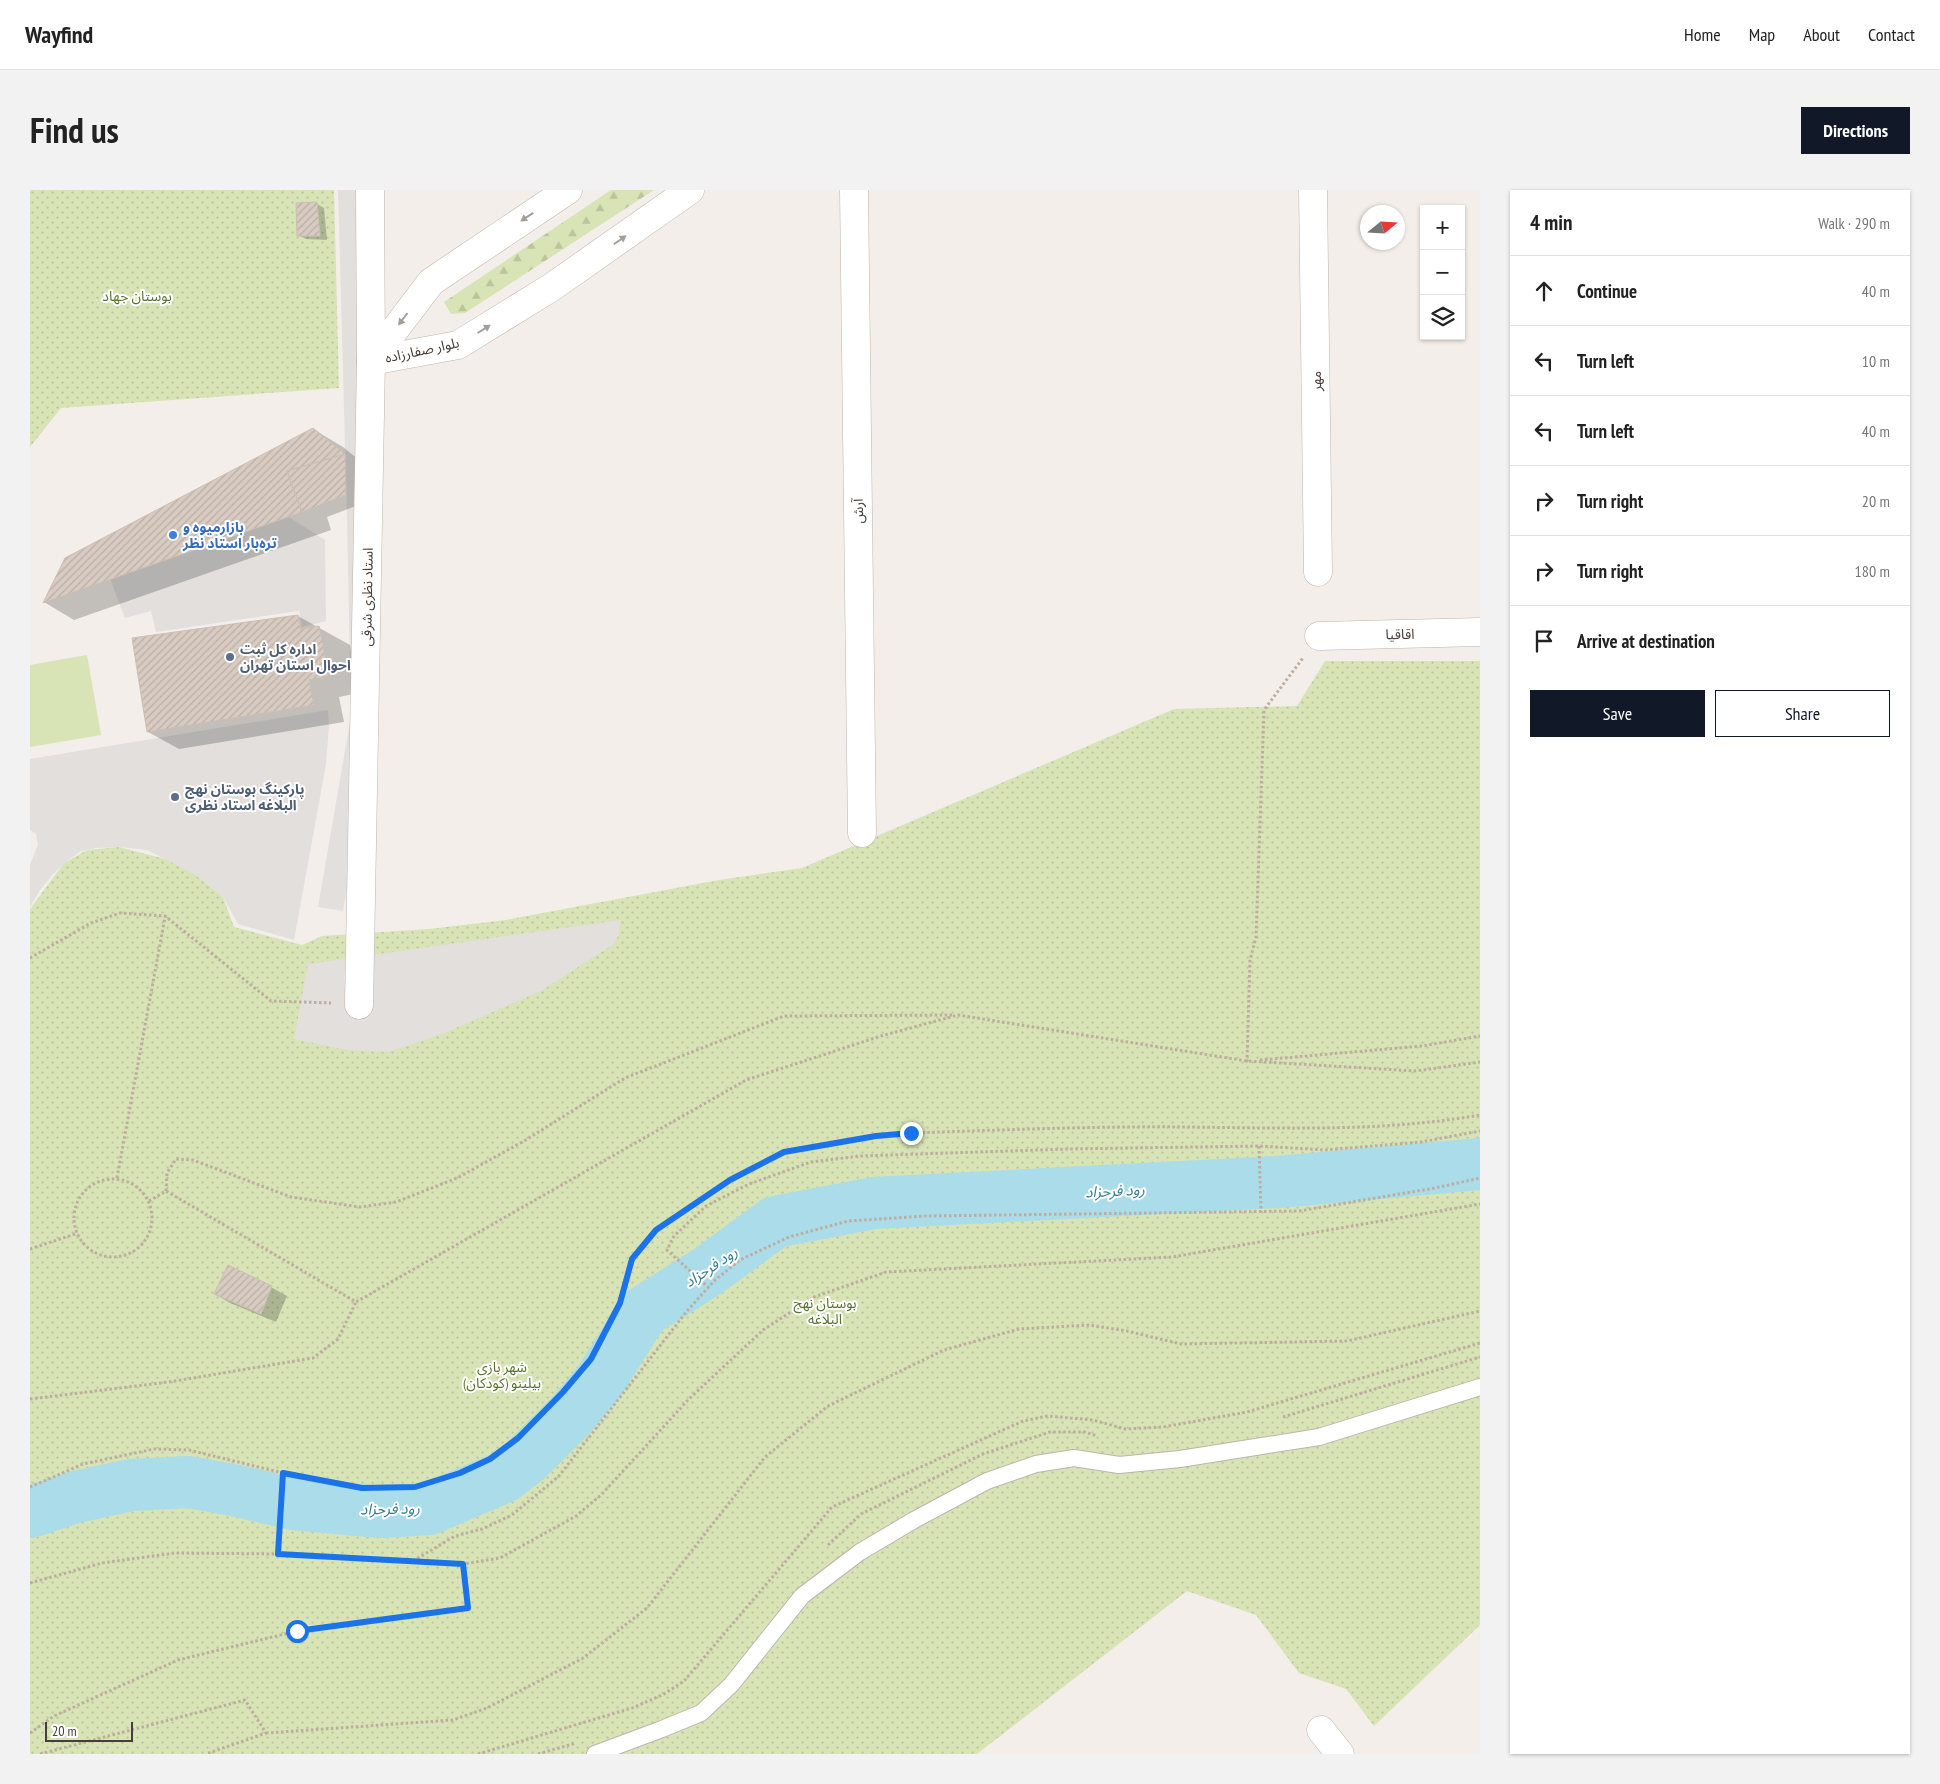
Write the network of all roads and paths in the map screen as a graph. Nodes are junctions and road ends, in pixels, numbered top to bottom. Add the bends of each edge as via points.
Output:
1 (370, 190) edge
2 (568, 190) edge
3 (690, 190) edge
4 (854, 190) edge
5 (1314, 190) edge
6 (371, 361) junction
7 (1318, 572) dead end
8 (1480, 632) edge
9 (1319, 636) joint
10 (862, 833) dead end
11 (165, 916) junction
12 (30, 958) edge
13 (359, 1005) joint
14 (958, 1014) junction
15 (1480, 1036) edge
16 (1247, 1061) junction
17 (1480, 1062) edge
18 (1480, 1115) edge
19 (1480, 1131) edge
20 (1259, 1146) junction
21 (117, 1178) junction
22 (1480, 1178) edge
23 (166, 1191) junction
24 (148, 1200) junction
25 (1480, 1204) edge
26 (1261, 1211) junction
27 (78, 1233) junction
28 (30, 1249) edge
29 (709, 1288) junction
30 (356, 1302) junction
31 (1480, 1311) edge
32 (1480, 1357) edge
33 (1480, 1387) edge
34 (30, 1399) edge
35 (1278, 1419) dead end
36 (1102, 1438) dead end
37 (283, 1473) junction
38 (30, 1487) edge
39 (827, 1546) dead end
40 (278, 1554) junction
41 (412, 1561) junction
42 (463, 1564) junction
43 (30, 1583) edge
44 (1321, 1730) dead end
45 (30, 1733) edge
46 (266, 1733) junction
47 (579, 1742) dead end
48 (40, 1754) edge
49 (206, 1754) edge
50 (538, 1754) edge
51 (595, 1754) edge
52 (1340, 1754) edge

1 - 6 street, استاد نظری شرقی
2 -> 6 street, بلوار صفارزاده via 431,282
6 -> 3 street, بلوار صفارزاده via 458,345 552,287
4 - 10 street, آرش
5 - 7 street, مهر
6 - 13 street, استاد نظری شرقی
8 - 9 street, اقاقیا
9 - 16 path via 1264,710 1256,937 1250,960
11 - 12 path via 120,913 91,923
11 - 13 path via 271,1001
11 - 21 path
14 - 16 path
14 - 23 path via 784,1016 625,1078 457,1178 396,1202 360,1207 291,1197 193,1160 176,1159 167,1173
14 - 30 path via 746,1080
15 - 16 path via 1422,1046
16 - 17 path via 1416,1071
18 - 37 path via 1402,1126 1335,1129 1186,1127 911,1133 784,1152 730,1180 656,1230 632,1259 620,1303 591,1359 518,1438 490,1459 460,1473 415,1487 362,1488
19 - 20 path via 1421,1142 1325,1150
20 - 26 path
20 - 29 path via 870,1155 812,1162 749,1184 706,1206 674,1236 667,1250
21 - 24 path via 141,1189
21 - 27 path via 104,1179 82,1194 76,1206
22 - 26 path via 1299,1211
23 - 24 path
23 - 30 path
24 - 27 path via 151,1228 142,1244 128,1254 117,1257 100,1254 85,1244
25 - 42 path via 1172,1257 886,1272 814,1297 757,1336 689,1399 601,1495 576,1516 500,1558
26 - 29 path via 926,1216 848,1221 789,1237 740,1260
27 - 28 path
29 - 41 path via 559,1476 512,1515 482,1529 455,1536
30 - 34 path via 338,1339 313,1358 168,1382
31 - 46 path via 1347,1341 1181,1344 1089,1326 1019,1330 944,1350 828,1406 765,1457 647,1608 583,1658 487,1708 453,1720
32 - 35 path
33 - 51 lane via 1319,1437 1180,1459 1119,1465 1074,1458 1036,1464 988,1480 860,1552 802,1596 731,1685 701,1713
36 - 39 path via 1085,1432 1050,1432 982,1454 861,1514
37 - 38 path via 189,1450 154,1449 83,1464
37 - 40 path
40 - 41 path
40 - 43 path via 175,1553 102,1563
41 - 42 path
42 - 45 path via 468,1608 297,1631 178,1660 54,1716
44 - 52 street
46 - 48 path via 245,1700
46 - 49 path
47 - 50 path

